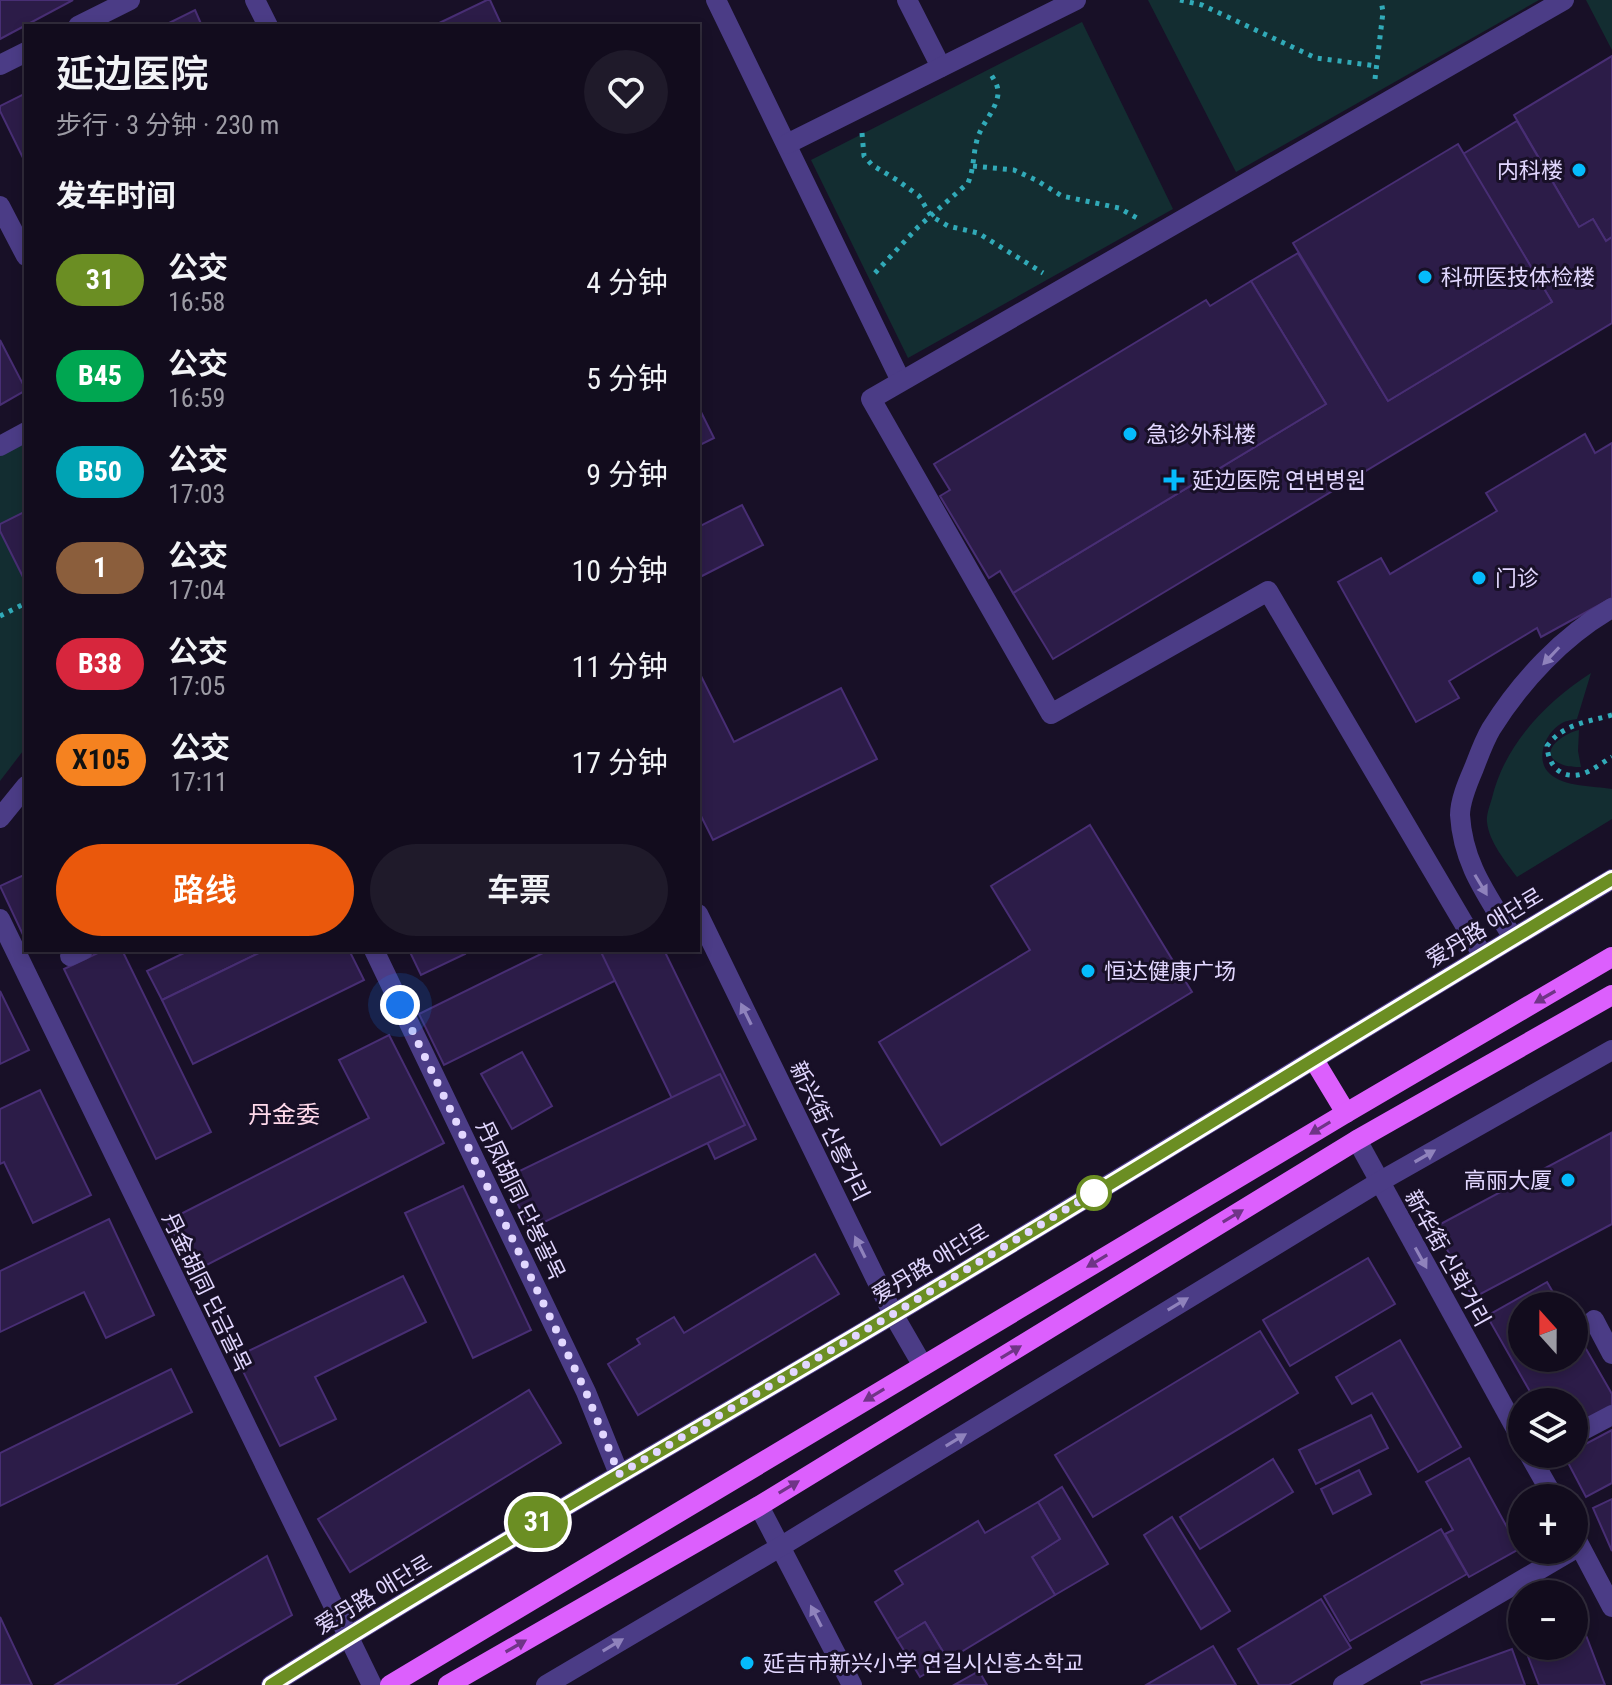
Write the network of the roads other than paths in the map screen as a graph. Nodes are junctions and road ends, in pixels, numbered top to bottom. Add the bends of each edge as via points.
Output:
1 (130, 0) edge
2 (255, 0) edge
3 (716, 0) edge
4 (907, 0) edge
5 (1076, 0) edge
6 (1564, 0) edge
7 (82, 24) edge
8 (267, 24) edge
9 (24, 53) edge
10 (0, 65) edge
11 (941, 67) junction
12 (787, 144) junction
13 (0, 206) edge
14 (24, 252) edge
15 (901, 381) junction
16 (24, 433) edge
17 (0, 446) edge
18 (1612, 608) edge
19 (24, 788) edge
20 (0, 818) edge
21 (1612, 879) edge
22 (700, 918) edge
23 (0, 919) edge
24 (1513, 938) junction
25 (375, 952) edge
26 (1483, 956) junction
27 (1612, 957) edge
28 (1612, 995) edge
29 (1612, 1050) edge
30 (1314, 1060) junction
31 (1346, 1113) junction
32 (1357, 1140) junction
33 (1379, 1182) junction
34 (893, 1314) junction
35 (1594, 1320) dead end
36 (1612, 1354) edge
37 (923, 1366) junction
38 (1508, 1413) edge
39 (1612, 1415) edge
40 (1588, 1428) edge
41 (619, 1474) junction
42 (759, 1506) junction
43 (780, 1547) junction
44 (1544, 1564) edge
45 (1586, 1564) edge
46 (1612, 1607) edge
47 (348, 1636) junction
48 (271, 1685) edge
49 (372, 1685) edge
50 (390, 1685) edge
51 (448, 1685) edge
52 (546, 1685) edge
53 (852, 1685) edge
54 (1343, 1685) edge

1 - 7 street
2 - 8 street
3 - 12 street
4 - 11 street
5 - 11 street
6 - 15 street
9 - 10 street
11 - 12 street
12 - 15 street
13 - 14 street
15 - 26 street via 871,399 1051,714 1268,591
16 - 17 street
18 -> 24 street via 1563,643 1521,687 1490,730 1469,779 1460,811 1465,849
19 - 20 street
21 - 24 street, 爱丹路 애단로
34 -> 22 street, 新兴街 신흥거리
23 - 47 street, 丹金胡同 단금골목
24 - 26 street, 爱丹路 애단로
25 - 41 street, 丹凤胡同 단봉골목 via 586,1392
26 - 30 street, 爱丹路 애단로
27 -> 31 main road
28 - 32 main road
33 -> 29 street
30 - 31 main road
30 - 34 street, 爱丹路 애단로
31 -> 37 main road
32 - 33 street, 新华街 신화거리
42 -> 32 main road
33 -> 38 street, 新华街 신화거리
43 -> 33 street
34 - 37 street, 新兴街 신흥거리
34 - 41 street, 爱丹路 애단로
35 - 36 street
37 -> 50 main road
39 - 40 street
41 - 47 street, 爱丹路 애단로
42 - 43 street
51 -> 42 main road
52 -> 43 street
53 -> 43 street
44 - 54 street
45 - 46 street
47 - 48 street, 爱丹路 애단로
47 - 49 street, 丹金胡同 단금골목

